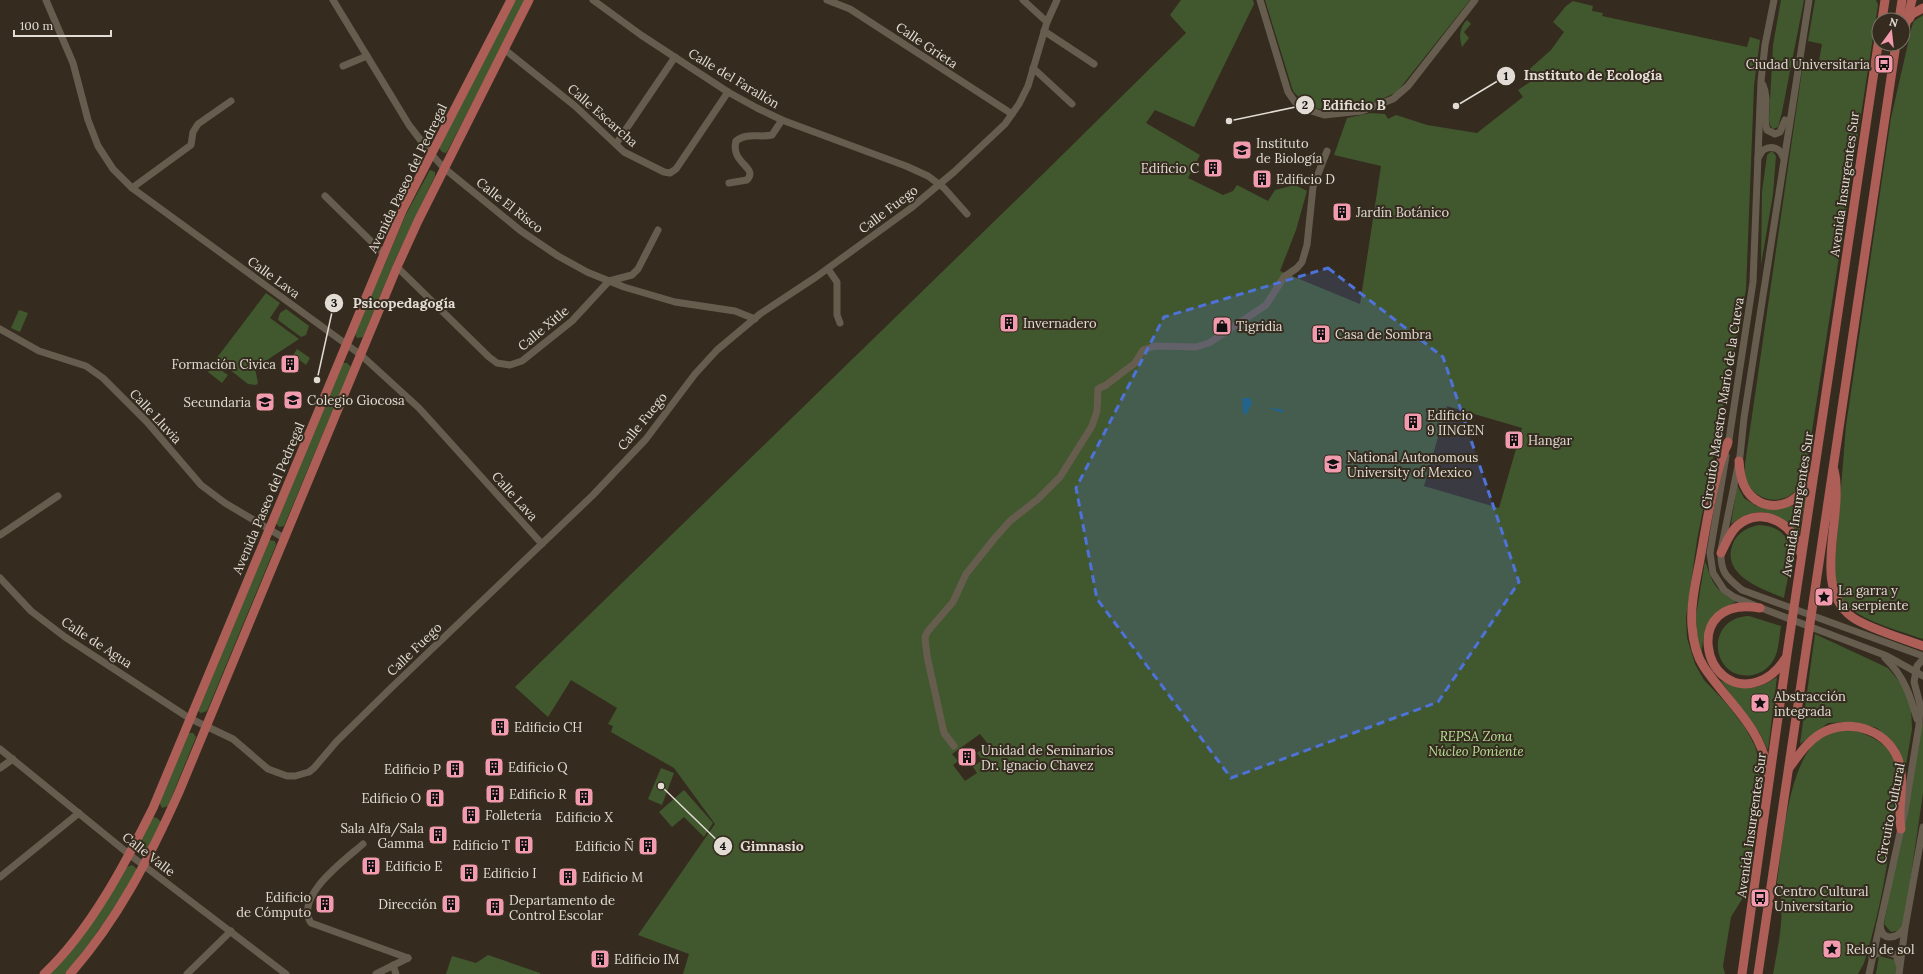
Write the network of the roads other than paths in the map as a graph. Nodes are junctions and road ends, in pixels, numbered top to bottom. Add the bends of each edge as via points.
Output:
1 (46, 0) edge
2 (333, 0) edge
3 (511, 0) edge
4 (529, 0) edge
5 (593, 0) edge
6 (827, 0) edge
7 (1023, 0) edge
8 (1057, 0) edge
9 (1260, 0) edge
10 (1475, 0) edge
11 (1774, 0) edge
12 (1809, 0) edge
13 (1885, 0) edge
14 (1902, 0) edge
15 (1912, 0) edge
16 (1923, 8) edge
17 (1883, 12) edge
18 (1903, 12) edge
19 (1907, 12) edge
20 (1911, 15) edge
21 (1047, 22) junction
22 (1044, 31) junction
23 (504, 49) junction
24 (1877, 52) edge
25 (1895, 52) edge
26 (1898, 52) edge
27 (367, 56) junction
28 (675, 57) junction
29 (1094, 64) dead end
30 (343, 66) dead end
31 (1893, 67) junction
32 (1033, 68) junction
33 (1762, 81) junction
34 (1795, 82) junction
35 (728, 92) junction
36 (231, 101) dead end
37 (1072, 104) dead end
38 (1012, 114) junction
39 (782, 120) junction
40 (616, 144) junction
41 (1327, 151) dead end
42 (432, 156) junction
43 (1758, 158) junction
44 (1783, 162) junction
45 (444, 168) junction
46 (729, 183) dead end
47 (939, 184) junction
48 (132, 188) junction
49 (325, 196) dead end
50 (967, 214) dead end
51 (658, 230) dead end
52 (384, 254) junction
53 (397, 267) junction
54 (828, 269) junction
55 (609, 281) junction
56 (754, 319) junction
57 (840, 323) dead end
58 (0, 328) edge
59 (346, 343) junction
60 (361, 355) junction
61 (1728, 442) junction
62 (1819, 447) junction
63 (1739, 461) junction
64 (1832, 465) junction
65 (58, 496) dead end
66 (268, 530) junction
67 (0, 534) edge
68 (284, 538) junction
69 (542, 544) junction
70 (1721, 553) junction
71 (1801, 565) junction
72 (0, 578) edge
73 (1760, 608) junction
74 (1923, 646) edge
75 (1871, 650) junction
76 (1787, 654) junction
77 (1923, 658) edge
78 (1920, 674) edge
79 (1921, 701) edge
80 (189, 718) junction
81 (206, 725) junction
82 (1919, 725) junction
83 (954, 746) dead end
84 (0, 749) edge
85 (13, 759) junction
86 (0, 768) edge
87 (1788, 769) junction
88 (1769, 792) junction
89 (152, 808) junction
90 (79, 813) junction
91 (169, 815) junction
92 (1923, 826) edge
93 (1901, 830) junction
94 (363, 844) dead end
95 (130, 855) junction
96 (145, 866) junction
97 (0, 877) edge
98 (1880, 922) junction
99 (1905, 928) junction
100 (231, 931) junction
101 (1872, 957) junction
102 (393, 965) junction
103 (1900, 971) edge
104 (44, 974) edge
105 (70, 974) edge
106 (187, 974) edge
107 (286, 974) edge
108 (376, 974) edge
109 (396, 974) edge
110 (1742, 974) edge
111 (1758, 974) edge
112 (1869, 974) edge

1 - 48 street, Calle Lava via 73,63 88,120 98,146 113,169
2 - 27 street, Calle El Risco
3 - 42 main road, Avenida Paseo del Pedregal
4 - 23 main road
5 - 28 street, Calle del Farallón
6 - 38 street, Calle Grieta via 850,9
7 - 21 street
8 - 21 street, Calle Fuego
9 - 10 street via 1288,92 1295,102 1305,109 1324,115 1369,109 1401,94
11 - 33 street, Circuito Maestro Mario de la Cueva via 1765,45
12 - 34 street, Circuito Maestro Mario de la Cueva
13 - 17 main road
14 - 18 main road
15 - 19 main road
16 - 20 main road
21 - 22 street, Calle Fuego
22 - 29 street
22 - 32 street, Calle Fuego
23 - 40 street, Calle Escarcha via 575,106
23 - 45 main road
24 - 62 main road, Avenida Insurgentes Sur
25 - 31 main road
26 - 31 main road
27 - 30 street
27 - 42 street, Calle El Risco
28 - 35 street, Calle del Farallón
28 - 40 street
31 - 64 main road
32 - 37 street
32 - 38 street, Calle Fuego via 1028,86
33 - 34 street via 1767,96 1766,127 1774,134 1783,130 1789,92
33 - 43 street, Circuito Maestro Mario de la Cueva
34 - 44 street, Circuito Maestro Mario de la Cueva
35 - 39 street, Calle del Farallón
35 - 40 street, Calle Escarcha via 676,169 670,173 633,158
36 - 48 street via 198,124 193,132 191,145
38 - 47 street, Calle Fuego via 978,150
39 - 46 street via 772,135 750,135 736,141 737,157 750,170 750,174 747,180
39 - 47 street, Calle del Farallón via 906,166
41 - 83 street via 1314,181 1307,245 1298,268 1284,277 1266,305 1209,343 1196,347 1155,346 1144,350 1135,363 1098,389 1097,411 1092,426 1060,477 994,539 966,574 953,602 928,631 925,637 926,656 944,733
42 - 45 street, Calle El Risco
42 - 52 main road, Avenida Paseo del Pedregal via 402,211
43 - 44 street via 1763,150 1772,147 1781,152
43 - 61 street, Circuito Maestro Mario de la Cueva via 1753,282
44 - 63 street, Circuito Maestro Mario de la Cueva
45 - 53 main road
45 - 55 street, Calle El Risco via 521,231 558,256
47 - 50 street, Calle del Farallón
47 - 54 street, Calle Fuego via 911,208
48 - 59 street, Calle Lava
49 - 52 street
51 - 55 street via 638,269 632,275
52 - 59 main road, Avenida Paseo del Pedregal
53 - 55 street, Calle Xitle via 489,357 497,363 510,365 522,362 572,321
53 - 60 main road
54 - 56 street, Calle Fuego
54 - 57 street via 837,282 837,315
55 - 56 street, Calle El Risco via 654,297 735,311
56 - 69 street, Calle Fuego via 717,350 695,374 637,449 593,496
58 - 66 street, Calle Lluvia via 39,351 86,366 103,378 147,422 201,485 224,503
59 - 60 street, Calle Lava
59 - 66 main road, Avenida Paseo del Pedregal
60 - 68 main road
60 - 69 street, Calle Lava via 419,408
61 - 73 street, Circuito Maestro Mario de la Cueva via 1710,553 1711,563 1715,577 1724,590
61 - 88 main road via 1713,485 1698,570 1692,632 1696,651 1704,667 1760,742 1768,770
62 - 63 main road via 1806,487 1798,498 1785,504 1768,504 1750,494 1742,480
62 - 71 main road, Avenida Insurgentes Sur
63 - 70 street, Circuito Maestro Mario de la Cueva
64 - 74 main road via 1837,496 1830,578 1836,597 1843,608 1857,620
64 - 87 main road
65 - 67 street
66 - 68 street, Calle Lluvia
66 - 80 main road, Avenida Paseo del Pedregal
68 - 81 main road
69 - 81 street, Calle Fuego via 337,741 309,772 295,776 278,774 268,769 233,739
70 - 71 main road via 1729,536 1742,523 1755,518 1769,519 1782,523 1793,533 1800,549
70 - 77 street, Circuito Maestro Mario de la Cueva via 1720,564 1728,579 1742,590
71 - 76 main road, Avenida Insurgentes Sur
72 - 80 street, Calle de Agua via 18,599 43,621
73 - 75 street, Circuito Maestro Mario de la Cueva
73 - 76 main road via 1736,607 1718,616 1708,636 1707,647 1712,661 1724,676 1749,684 1774,673
75 - 78 street, Circuito Maestro Mario de la Cueva
75 - 82 street via 1884,658 1902,678
76 - 88 main road, Avenida Insurgentes Sur
77 - 78 street, Circuito Cultural via 1917,666
78 - 79 street, Circuito Cultural via 1914,682
79 - 82 street, Circuito Cultural
80 - 81 street, Calle Fuego
80 - 89 main road, Avenida Paseo del Pedregal
81 - 91 main road
82 - 93 street, Circuito Cultural
84 - 85 street, Calle Valle
85 - 86 street
85 - 90 street, Calle Valle
87 - 93 main road via 1809,742 1825,731 1851,726 1874,732 1890,746 1900,766
87 - 111 main road
88 - 110 main road, Avenida Insurgentes Sur
89 - 91 main road
89 - 95 main road, Avenida Paseo del Pedregal
90 - 95 street, Calle Valle
90 - 97 street
91 - 96 main road
92 - 99 street
93 - 98 street, Circuito Cultural
94 - 102 street via 313,892 307,910 308,918 311,923 408,958
95 - 96 street, Calle Valle
95 - 104 main road, Avenida Paseo del Pedregal via 85,925
96 - 100 street, Calle Valle
96 - 105 main road via 101,935
98 - 99 street via 1880,928 1887,936 1897,936
98 - 101 street, Circuito Cultural
99 - 103 street
100 - 106 street
100 - 107 street, Calle Valle
101 - 103 street via 1890,952 1896,955
101 - 112 street, Circuito Cultural
102 - 108 street
102 - 109 street

